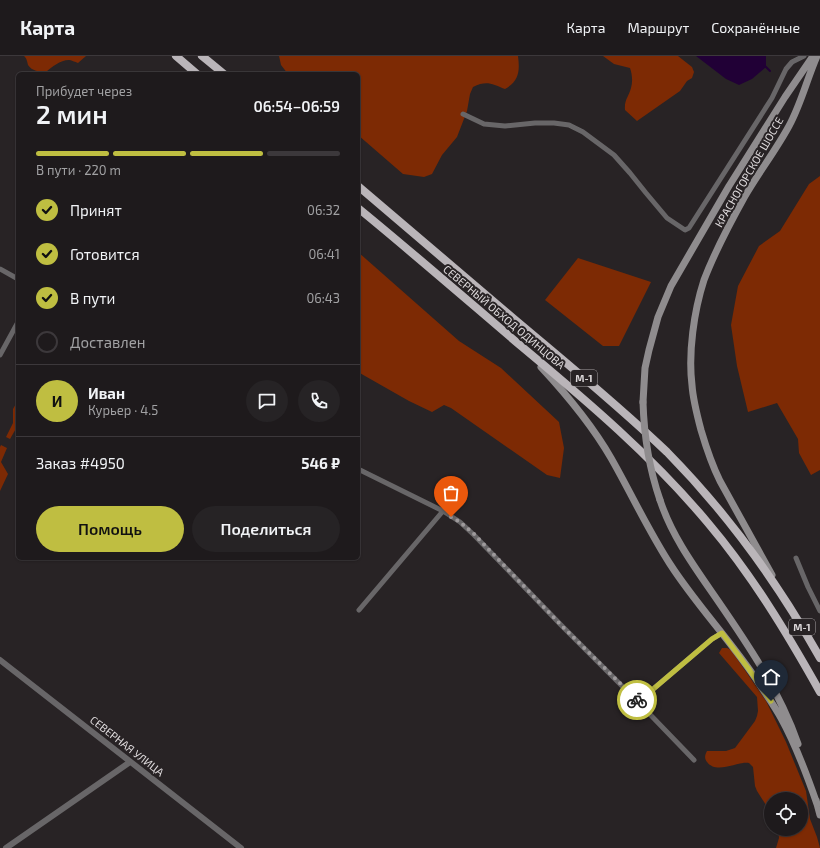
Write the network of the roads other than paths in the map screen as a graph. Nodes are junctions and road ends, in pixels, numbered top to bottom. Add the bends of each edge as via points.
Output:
1 (176, 56) edge
2 (202, 56) edge
3 (804, 56) edge
4 (813, 56) edge
5 (817, 56) edge
6 (195, 72) edge
7 (222, 72) edge
8 (463, 114) dead end
9 (360, 188) edge
10 (360, 210) edge
11 (0, 269) edge
12 (16, 278) edge
13 (16, 326) edge
14 (506, 333) junction
15 (0, 355) edge
16 (360, 470) edge
17 (443, 511) junction
18 (796, 558) dead end
19 (783, 596) junction
20 (359, 610) dead end
21 (820, 611) edge
22 (722, 633) junction
23 (820, 658) edge
24 (0, 660) edge
25 (820, 692) edge
26 (638, 702) junction
27 (694, 760) dead end
28 (130, 762) junction
29 (817, 804) junction
30 (820, 815) edge
31 (6, 848) edge
32 (241, 848) edge

1 - 6 highway
2 - 7 highway
3 - 8 street via 792,62 786,69 772,98 689,228 685,230 667,218 614,155 583,132 569,125 554,123 505,126 484,124
4 - 29 main road, bridge via 729,186 670,286 649,350 642,402 650,469 668,520 779,697 795,734
5 - 19 main road, КРАСНОГОРСКОЕ ШОССЕ via 791,122 746,194 714,257 704,280 693,334 691,374 704,440 715,470
9 - 19 highway, СЕВЕРНЫЙ ОБХОД ОДИНЦОВА / М-1 via 569,365 662,448 729,522
10 - 14 highway, СЕВЕРНЫЙ ОБХОД ОДИНЦОВА / М-1
11 - 12 street
13 - 15 street
14 - 22 main road via 556,382 589,425 611,457 670,564
14 - 25 highway, СЕВЕРНЫЙ ОБХОД ОДИНЦОВА / М-1 via 636,446 691,502 758,588
16 - 17 street
17 - 20 street
17 - 26 street via 474,534
18 - 21 street
19 - 23 highway, СЕВЕРНЫЙ ОБХОД ОДИНЦОВА / М-1
22 - 26 street
22 - 29 main road via 781,718
24 - 28 street, СЕВЕРНАЯ УЛИЦА
26 - 27 street
28 - 31 street
28 - 32 street, СЕВЕРНАЯ УЛИЦА
29 - 30 main road

